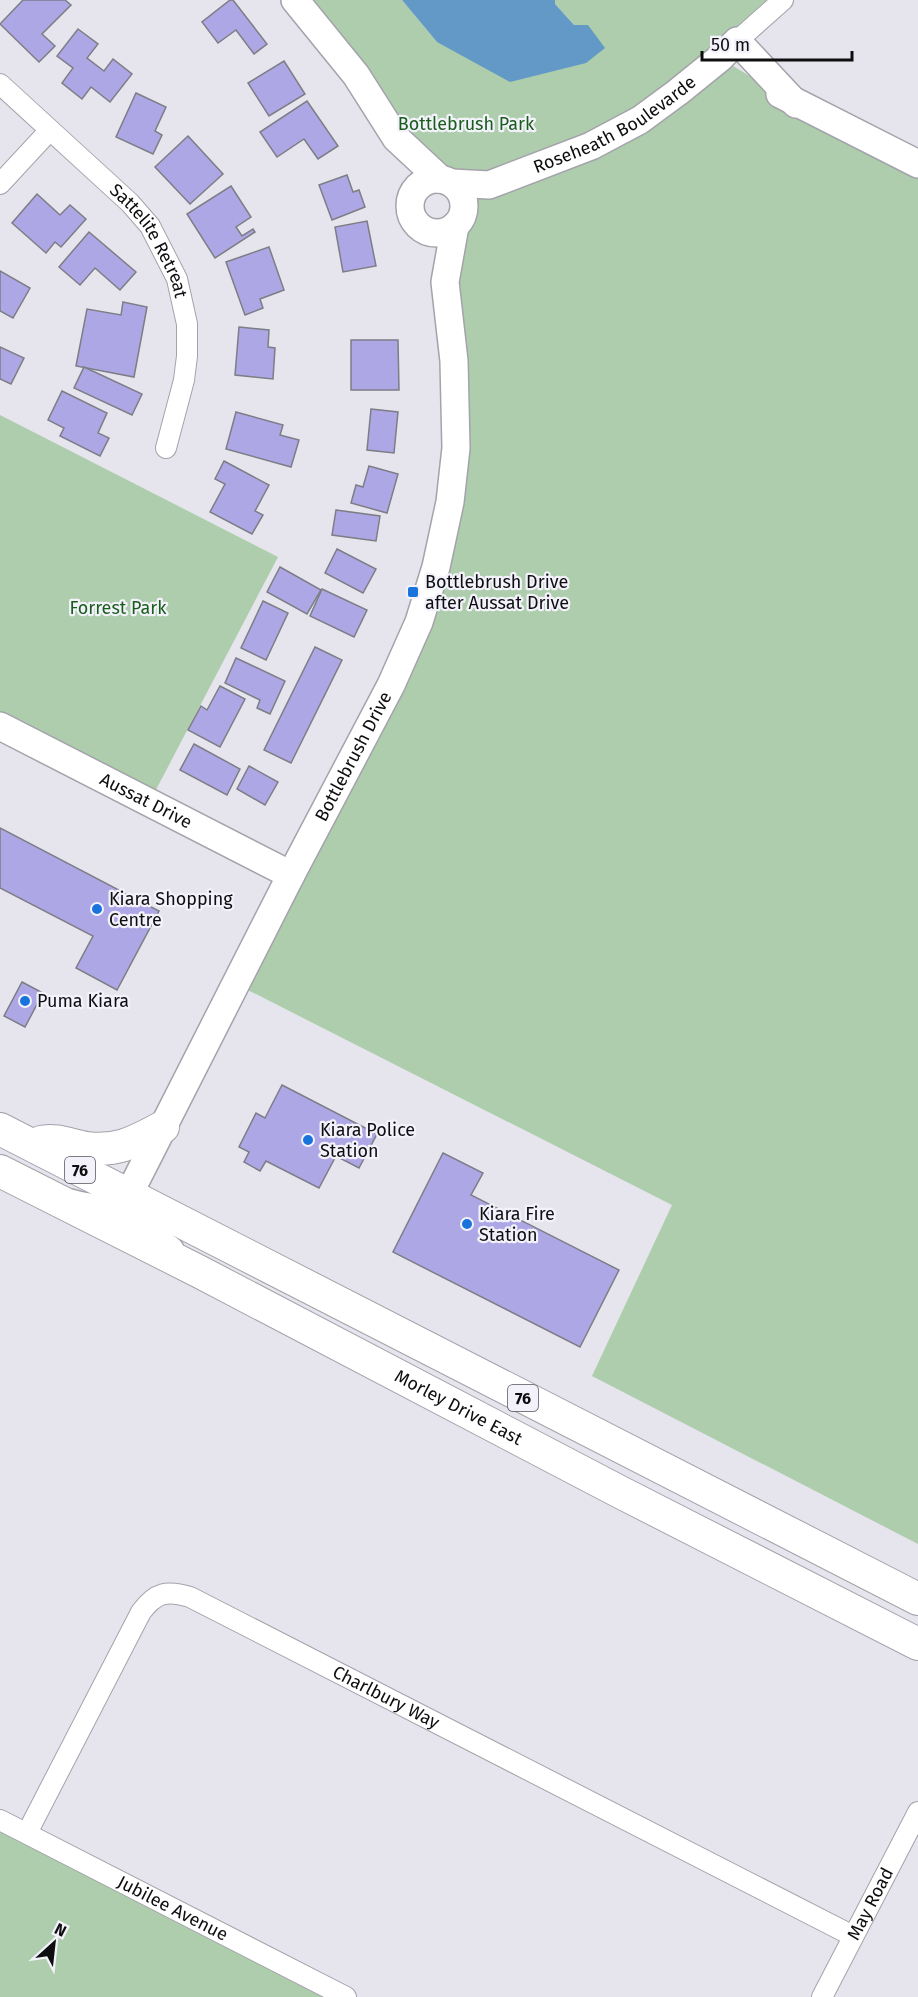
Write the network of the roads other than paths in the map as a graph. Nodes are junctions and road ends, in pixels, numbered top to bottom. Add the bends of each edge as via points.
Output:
1 (296, 0) edge
2 (783, 0) edge
3 (729, 50) junction
4 (0, 84) edge
5 (50, 130) junction
6 (396, 138) junction
7 (918, 164) edge
8 (446, 181) junction
9 (0, 184) edge
10 (489, 185) junction
11 (412, 195) junction
12 (460, 218) junction
13 (419, 227) junction
14 (445, 282) junction
15 (166, 447) dead end
16 (0, 726) edge
17 (291, 875) junction
18 (163, 1127) junction
19 (0, 1129) edge
20 (32, 1145) junction
21 (0, 1171) edge
22 (128, 1196) junction
23 (52, 1197) junction
24 (200, 1272) junction
25 (325, 1296) junction
26 (354, 1353) junction
27 (552, 1413) junction
28 (570, 1465) junction
29 (918, 1599) edge
30 (918, 1644) edge
31 (918, 1812) edge
32 (0, 1820) edge
33 (27, 1833) junction
34 (853, 1936) junction
35 (346, 1997) edge
36 (822, 1997) edge

1 - 6 street via 356,75
2 - 3 street, Roseheath Boulevarde
3 - 7 street via 796,104
3 - 10 street, Roseheath Boulevarde via 640,120 591,146
4 - 5 street, Sattelite Retreat
5 - 9 street
5 - 15 street, Sattelite Retreat via 150,226 177,279 187,324 187,356
6 - 8 street
6 - 11 street
8 - 10 street, Roseheath Boulevarde
8 - 11 street via 426,181
8 - 12 street via 460,192
10 - 12 street, Roseheath Boulevarde
11 - 13 street via 410,213
12 - 13 street via 450,230 437,234
12 - 14 street, Bottlebrush Drive
13 - 14 street, Bottlebrush Drive
14 - 17 street, Bottlebrush Drive via 454,361 456,448 450,502 436,567 419,622 391,685
16 - 17 street, Aussat Drive
17 - 18 street, Bottlebrush Drive
18 - 20 main road via 118,1148 86,1148 49,1140
18 - 22 street, Bottlebrush Drive
19 - 20 main road, 76
20 - 22 main road, 76
21 - 23 main road, Morley Drive East / 76
22 - 23 street via 105,1207 89,1208
22 - 24 street via 145,1229
22 - 25 main road, 76
23 - 24 main road, Morley Drive East / 76
24 - 26 main road, Morley Drive East / 76
25 - 26 main road via 322,1320
25 - 27 main road, 76
26 - 28 main road, Morley Drive East / 76
27 - 28 main road via 551,1444
27 - 29 main road, 76
28 - 30 main road, Morley Drive East / 76
31 - 34 street, May Road
32 - 33 street, Jubilee Avenue
33 - 34 street, Charlbury Way via 141,1612 152,1598 176,1593
33 - 35 street, Jubilee Avenue
34 - 36 street, May Road

